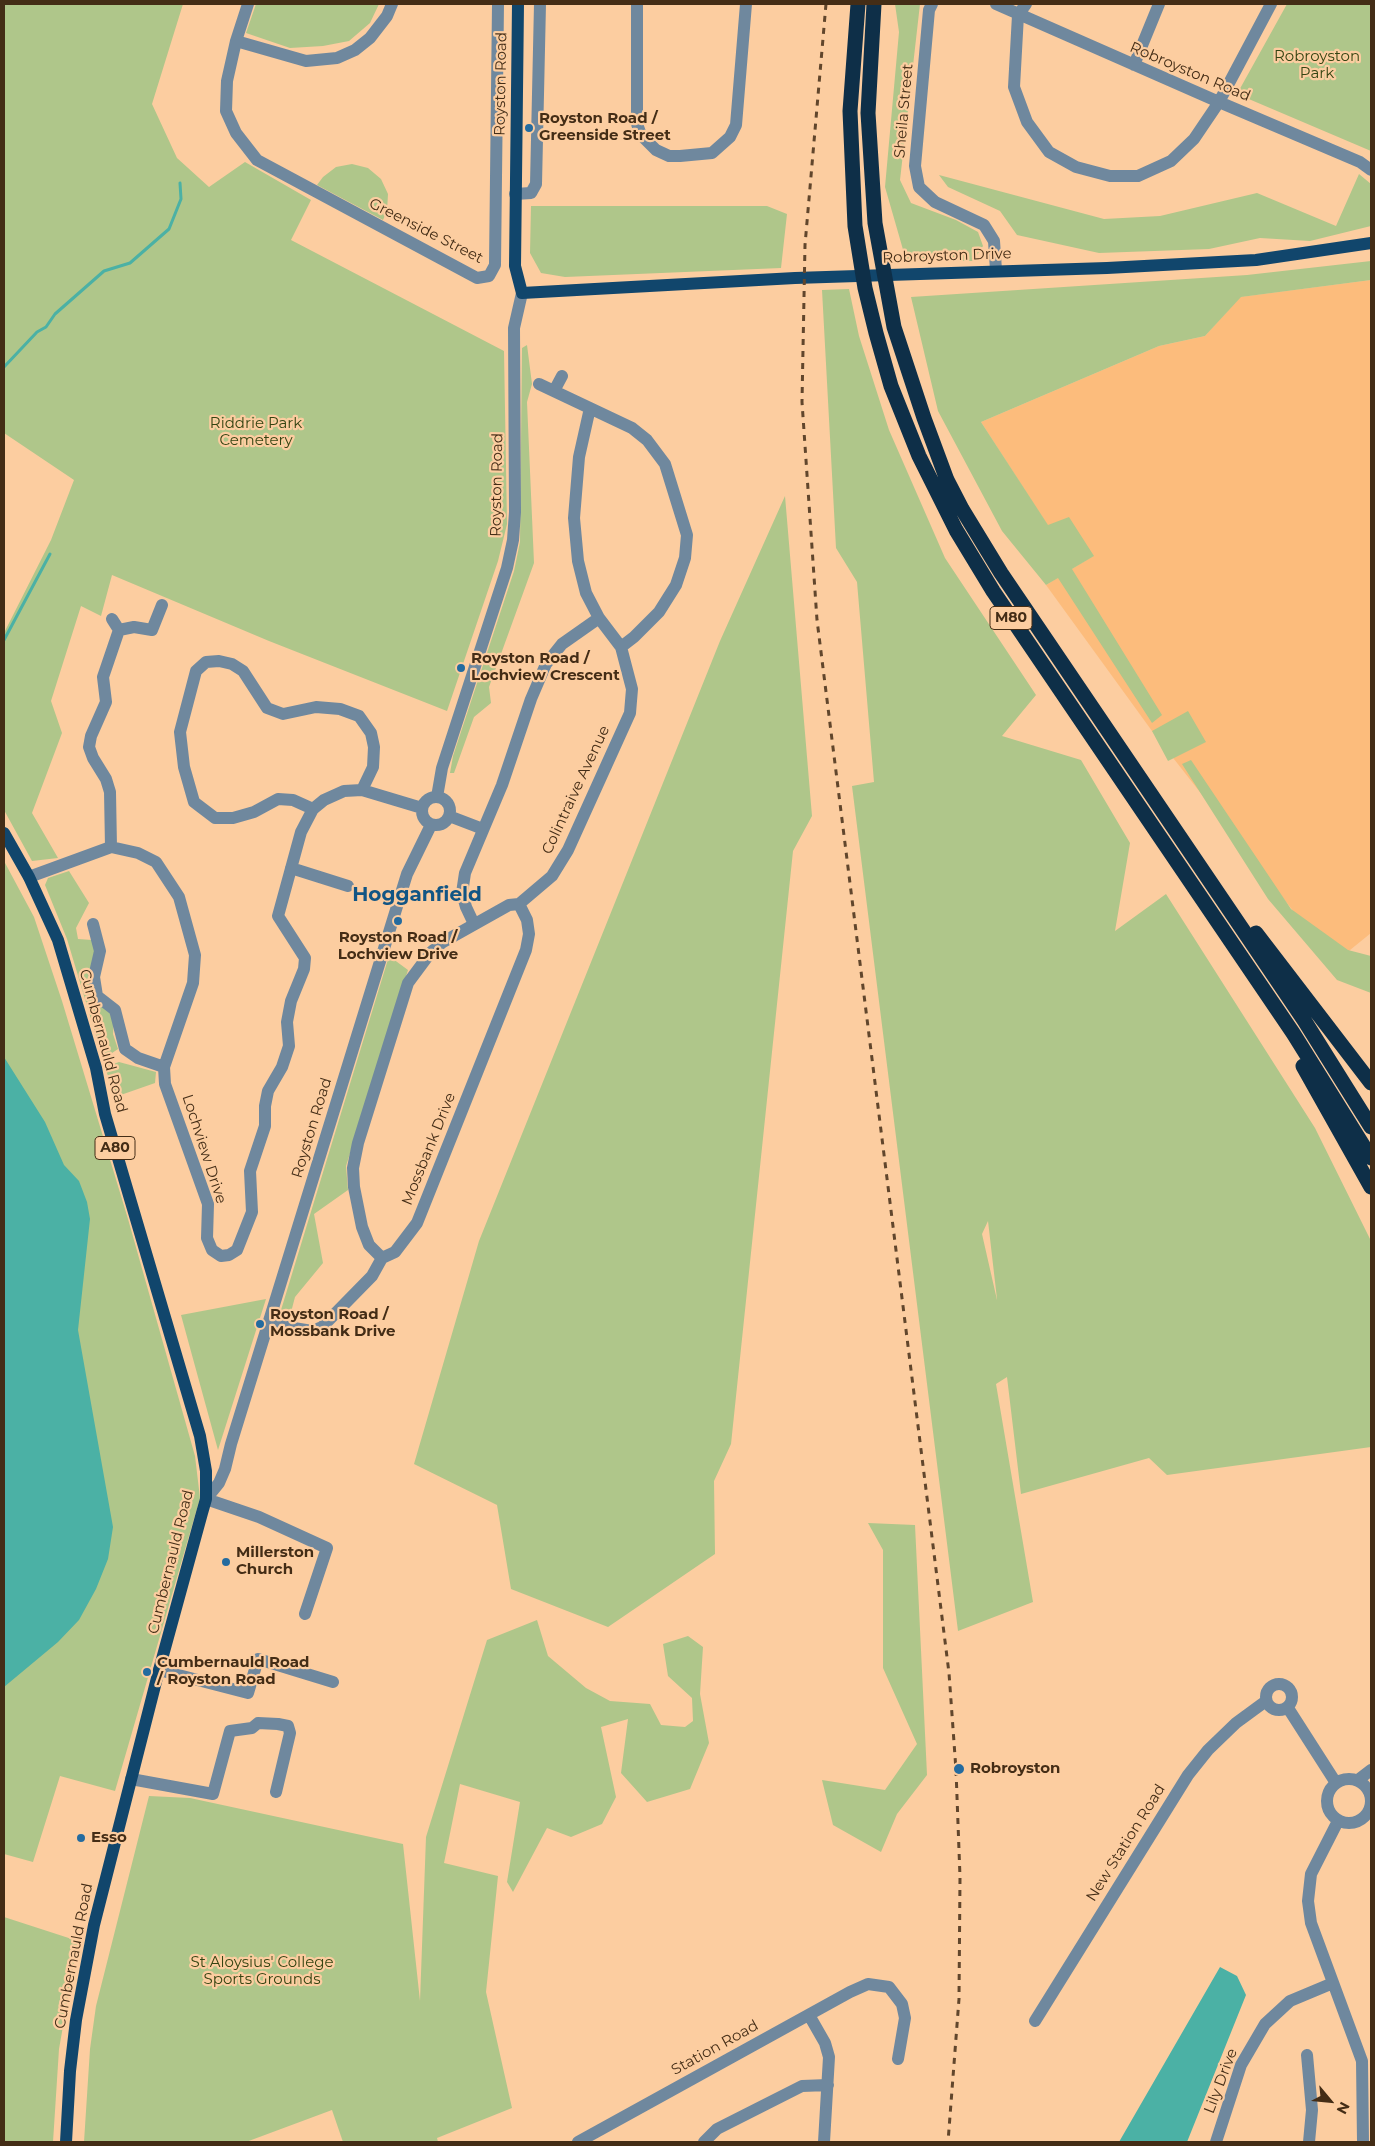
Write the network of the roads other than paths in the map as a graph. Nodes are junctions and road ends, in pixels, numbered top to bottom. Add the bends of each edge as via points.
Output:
1 (248, 4) edge
2 (392, 4) edge
3 (498, 4) edge
4 (518, 4) edge
5 (540, 4) edge
6 (637, 4) edge
7 (746, 4) edge
8 (858, 4) edge
9 (874, 4) edge
10 (932, 4) edge
11 (996, 4) edge
12 (1026, 4) edge
13 (1159, 4) edge
14 (1272, 4) edge
15 (1018, 15) junction
16 (236, 41) junction
17 (1134, 65) junction
18 (1219, 102) junction
19 (1371, 170) edge
20 (515, 194) junction
21 (1371, 243) edge
22 (996, 270) junction
23 (522, 293) junction
24 (562, 376) dead end
25 (539, 384) dead end
26 (554, 391) junction
27 (590, 408) junction
28 (162, 605) dead end
29 (599, 618) junction
30 (112, 619) dead end
31 (119, 630) junction
32 (621, 647) junction
33 (362, 790) junction
34 (437, 797) junction
35 (422, 808) junction
36 (313, 809) junction
37 (449, 816) junction
38 (431, 825) junction
39 (483, 829) junction
40 (4, 833) edge
41 (1179, 836) junction
42 (112, 847) junction
43 (291, 868) junction
44 (29, 877) junction
45 (348, 886) dead end
46 (520, 904) junction
47 (1207, 907) junction
48 (93, 924) dead end
49 (474, 924) junction
50 (164, 1067) junction
51 (1371, 1083) edge
52 (1371, 1127) edge
53 (1371, 1158) edge
54 (1371, 1187) edge
55 (382, 1258) junction
56 (269, 1324) junction
57 (231, 1444) junction
58 (206, 1471) junction
59 (206, 1499) junction
60 (305, 1614) dead end
61 (159, 1670) junction
62 (332, 1682) dead end
63 (1266, 1701) junction
64 (1288, 1708) junction
65 (1371, 1770) edge
66 (131, 1779) junction
67 (1358, 1780) junction
68 (1336, 1783) junction
69 (276, 1792) dead end
70 (1371, 1794) edge
71 (1338, 1820) junction
72 (1367, 1822) edge
73 (1332, 1983) junction
74 (809, 2015) junction
75 (1035, 2021) dead end
76 (1307, 2055) dead end
77 (898, 2059) dead end
78 (1367, 2071) edge
79 (828, 2085) junction
80 (66, 2142) edge
81 (578, 2142) edge
82 (704, 2142) edge
83 (824, 2142) edge
84 (1216, 2142) edge
85 (1309, 2142) edge
86 (1363, 2142) edge

1 - 16 street, Greenside Street
2 - 16 street via 370,38 337,58 306,61
3 - 16 street, Greenside Street via 494,266 490,276 477,278 257,160 236,133 226,111 227,81
4 - 20 main road, Royston Road
5 - 20 street via 536,184 531,193
6 - 7 street via 637,124 641,135 656,150 669,156 680,156 712,152 730,137 736,124
8 - 47 highway, M80 via 850,111 855,226 876,333 905,423 943,506 974,560
9 - 41 highway, M80 via 868,113 875,223 894,327 924,418 947,480 1001,573
10 - 22 street, Sheila Street via 915,166 920,187 935,202 984,225 994,241
11 - 15 street, Robroyston Road
12 - 15 street
13 - 17 street
14 - 18 street
15 - 17 street, Robroyston Road
15 - 18 street via 1014,87 1027,122 1050,152 1076,167 1110,176 1138,176 1171,161 1194,139
17 - 18 street, Robroyston Road
18 - 19 street, Robroyston Road via 1360,162
20 - 23 main road, Royston Road via 515,266
21 - 22 main road, Robroyston Drive via 1256,260
22 - 23 main road, Robroyston Drive
23 - 34 street, Royston Road via 514,328 513,540 507,568 442,768
24 - 26 street
25 - 26 street
26 - 27 street
27 - 29 street, Colintraive Avenue via 579,457 574,518 578,561 586,593
27 - 32 street via 632,428 647,440 665,464 686,536 685,558 676,585 659,612
28 - 31 street via 152,630
29 - 32 street, Colintraive Avenue
29 - 39 street via 562,644 546,664
30 - 31 street
31 - 42 street via 103,677 106,702 90,736 89,747 110,792
32 - 46 street, Colintraive Avenue via 632,689 630,713 568,850 552,876
33 - 35 street
33 - 36 street via 344,791
33 - 36 street via 373,767 374,747 371,733 359,716 340,709 316,707 283,714 267,708 243,671 232,664 206,662 196,671 180,732 184,767 194,802 215,818 233,818 254,812 278,799 293,800
34 - 35 street
34 - 37 street via 449,805
35 - 38 street via 424,818
36 - 43 street, Lochview Drive
37 - 38 street via 441,825
37 - 39 street
38 - 56 street, Royston Road via 408,874
39 - 49 street via 465,873 462,893
40 - 44 main road, Cumbernauld Road / A80
41 - 51 highway
41 - 52 highway, M80 via 1304,1020
42 - 44 street
42 - 50 street via 138,853 156,862 178,897 195,955 194,982
43 - 45 street
43 - 50 street, Lochview Drive via 278,916 305,958 304,969 291,1001 287,1022 289,1046 282,1067 268,1091 264,1106 265,1126 250,1171 252,1212 246,1231 230,1255 221,1256 212,1250 207,1238 208,1204 166,1084
44 - 58 main road, Cumbernauld Road / A80 via 58,940 81,1014 105,1114 200,1436
46 - 49 street, Colintraive Avenue via 509,905
46 - 55 street, Mossbank Drive via 529,934 526,950 417,1223 395,1252
47 - 53 highway, M80 via 1293,1033
47 - 54 highway via 1326,1105
48 - 50 street via 100,951 94,977 97,996 115,1010 125,1049 138,1058
49 - 55 street, Colintraive Avenue via 431,952 408,983 358,1143 353,1168 362,1227 369,1245
55 - 56 street, Mossbank Drive via 372,1276 322,1327 312,1331
56 - 57 street, Royston Road
57 - 58 street, Royston Road via 218,1464
57 - 59 street, Royston Road via 223,1476
58 - 59 main road, Cumbernauld Road / A80
59 - 60 street via 259,1517 326,1548
59 - 61 main road, Cumbernauld Road / A80
61 - 62 street via 248,1694 258,1659
61 - 66 main road, Cumbernauld Road / A80
63 - 64 street via 1275,1710
63 - 64 street via 1272,1685 1285,1685 1293,1696
63 - 75 street, New Station Road via 1236,1722 1188,1775
64 - 68 street
65 - 67 street
66 - 69 street via 213,1794 230,1731 252,1728 258,1723 288,1726 290,1733
66 - 80 main road, Cumbernauld Road / A80 via 84,1976 70,2071
67 - 68 street
67 - 70 street
68 - 71 street via 1327,1802 1332,1816
70 - 72 street
71 - 72 street
71 - 73 street via 1311,1874 1308,1900 1311,1923
73 - 78 street
73 - 84 street, Lily Drive via 1290,2001 1265,2024 1241,2066
74 - 77 street, Station Road via 868,1984 889,1987 902,2004 905,2018
74 - 79 street via 826,2044
74 - 81 street, Station Road
76 - 85 street via 1312,2110
78 - 86 street
79 - 82 street via 802,2086 717,2129
79 - 83 street

